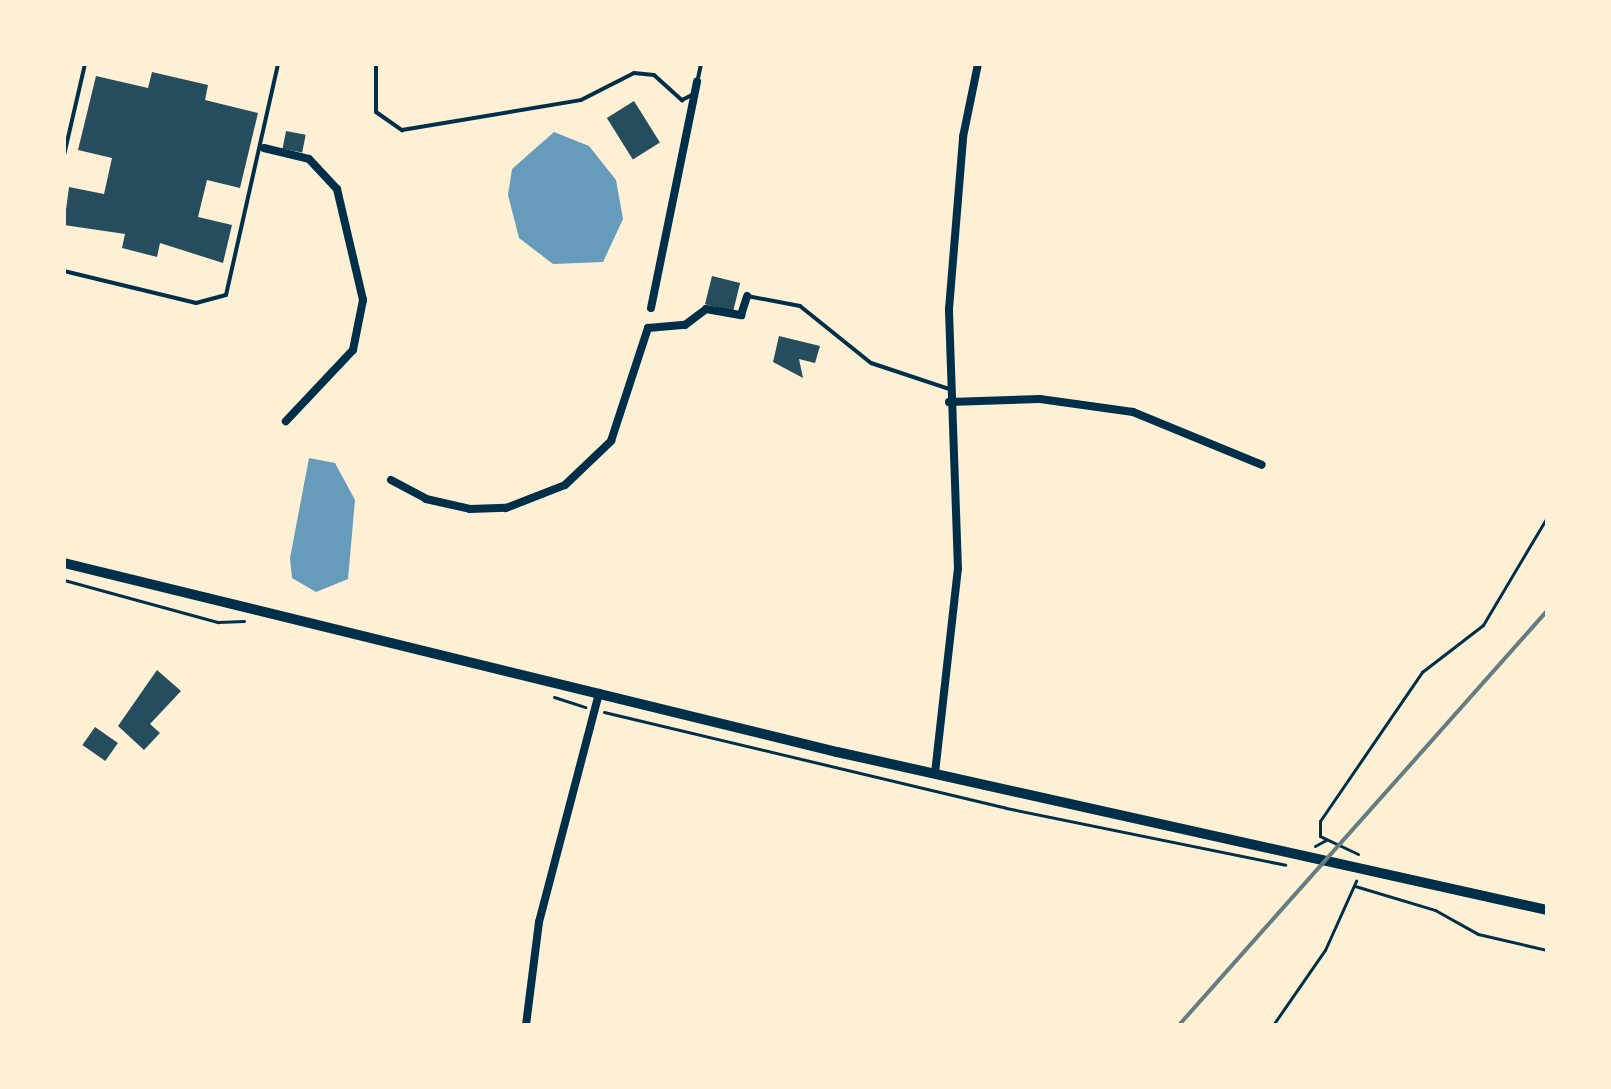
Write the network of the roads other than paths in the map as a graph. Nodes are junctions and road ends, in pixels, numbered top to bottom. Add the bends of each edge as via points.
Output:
1 (85, 64) edge
2 (278, 64) edge
3 (376, 64) edge
4 (701, 64) edge
5 (978, 64) edge
6 (697, 82) junction
7 (264, 148) junction
8 (64, 155) edge
9 (64, 271) edge
10 (747, 296) joint
11 (651, 308) dead end
12 (949, 389) junction
13 (949, 402) junction
14 (286, 421) dead end
15 (1262, 465) dead end
16 (391, 480) dead end
17 (64, 563) edge
18 (599, 693) junction
19 (935, 773) junction
20 (1547, 910) edge
21 (526, 1025) edge

1 - 8 lane
2 - 7 lane
3 - 6 lane via 376,112 402,130 581,100 634,73 654,75 682,100
4 - 6 lane
5 - 12 street via 963,137
6 - 11 street
7 - 9 lane via 226,295 196,303
7 - 14 street via 309,159 337,189 363,300 353,350
10 - 12 lane via 800,306 871,363
10 - 16 street via 741,315 706,309 685,325 648,328 611,441 565,485 506,508 470,509 426,499
12 - 13 street
13 - 15 street via 1040,399 1133,412
13 - 19 street via 958,569
17 - 18 street
18 - 19 street
18 - 21 street via 539,922
19 - 20 street

